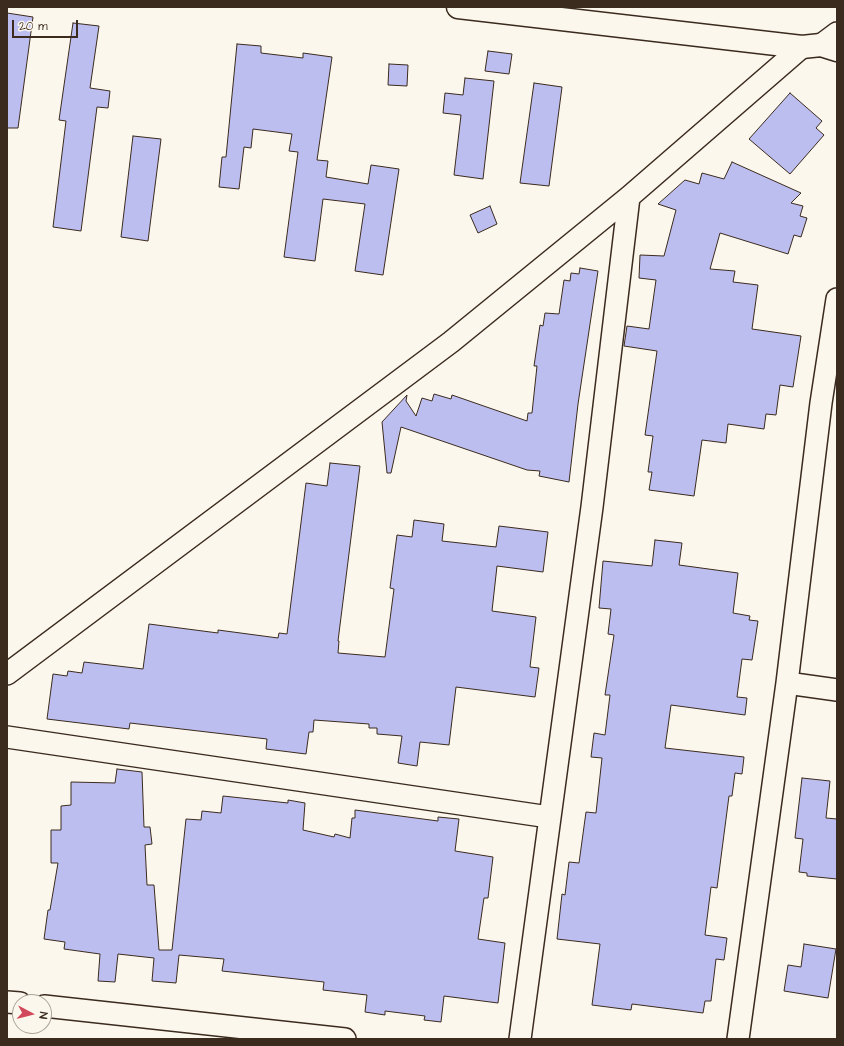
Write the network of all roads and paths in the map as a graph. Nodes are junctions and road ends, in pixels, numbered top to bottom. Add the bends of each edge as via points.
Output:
1 (458, 7) edge
2 (824, 44) edge
3 (629, 197) junction
4 (837, 299) edge
5 (829, 404) edge
6 (12, 666) edge
7 (787, 683) junction
8 (837, 690) edge
9 (7, 737) edge
10 (549, 817) junction
11 (52, 1007) edge
12 (345, 1039) edge
13 (520, 1039) edge
14 (738, 1039) edge

1 - 2 street
2 - 3 street
3 - 6 street via 451,342
3 - 10 street via 592,507
4 - 5 street
5 - 7 street
7 - 8 street
7 - 14 street
9 - 10 street
10 - 13 street
11 - 12 street

